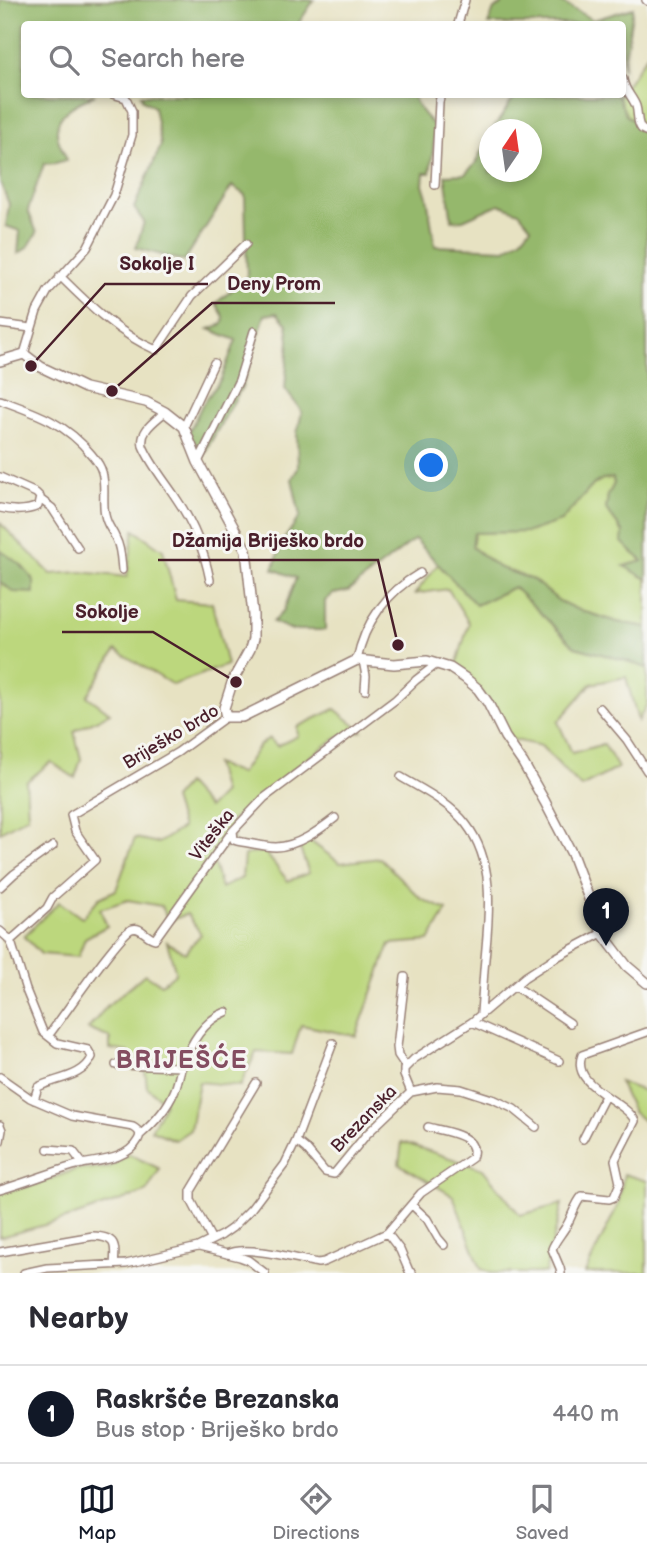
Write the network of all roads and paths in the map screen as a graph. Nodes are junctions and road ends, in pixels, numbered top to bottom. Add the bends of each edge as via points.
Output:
1 (465, 0) edge
2 (459, 21) edge
3 (626, 90) edge
4 (126, 98) edge
5 (440, 98) edge
6 (647, 132) edge
7 (435, 185) dead end
8 (246, 244) dead end
9 (60, 276) junction
10 (0, 324) edge
11 (31, 328) junction
12 (254, 331) dead end
13 (24, 354) junction
14 (0, 361) edge
15 (214, 363) dead end
16 (0, 400) edge
17 (165, 412) junction
18 (184, 427) junction
19 (198, 462) junction
20 (0, 477) edge
21 (40, 499) junction
22 (0, 508) edge
23 (78, 548) dead end
24 (122, 570) dead end
25 (420, 573) dead end
26 (210, 580) dead end
27 (360, 660) junction
28 (438, 663) junction
29 (365, 690) dead end
30 (600, 708) dead end
31 (226, 718) junction
32 (647, 771) edge
33 (401, 777) dead end
34 (335, 818) dead end
35 (233, 831) junction
36 (53, 846) dead end
37 (0, 887) edge
38 (0, 931) edge
39 (602, 933) junction
40 (10, 941) junction
41 (405, 977) dead end
42 (647, 983) edge
43 (515, 986) junction
44 (226, 1012) dead end
45 (481, 1013) junction
46 (472, 1022) junction
47 (570, 1023) dead end
48 (647, 1032) edge
49 (48, 1036) junction
50 (333, 1043) dead end
51 (559, 1060) dead end
52 (116, 1065) dead end
53 (182, 1067) junction
54 (406, 1067) junction
55 (0, 1077) edge
56 (256, 1083) dead end
57 (411, 1092) junction
58 (605, 1096) junction
59 (34, 1100) junction
60 (0, 1125) edge
61 (428, 1126) dead end
62 (536, 1127) dead end
63 (140, 1135) junction
64 (583, 1139) dead end
65 (0, 1141) edge
66 (296, 1141) junction
67 (48, 1149) dead end
68 (83, 1164) junction
69 (0, 1190) edge
70 (412, 1205) junction
71 (387, 1233) junction
72 (212, 1240) junction
73 (444, 1245) dead end
74 (198, 1247) junction
75 (0, 1252) edge
76 (227, 1254) junction
77 (114, 1265) junction
78 (24, 1273) edge
79 (265, 1273) edge
80 (412, 1273) edge
81 (561, 1273) edge

1 - 2 street
3 - 6 street via 639,124
4 - 9 street via 132,111 132,135 114,195 87,248
5 - 7 street
8 - 9 street via 192,296 156,351 115,326
9 - 11 street
10 - 11 street
11 - 13 street
12 - 19 street via 239,380
13 - 14 street
13 - 17 street via 85,388 146,402
15 - 18 street
16 - 24 street via 59,424 100,464 102,502 121,554
17 - 18 street
17 - 26 street via 144,432 143,446 200,538
18 - 19 street
19 - 31 street via 246,550 253,639 233,680 224,708
20 - 21 street
21 - 22 street via 31,509
21 - 23 street via 52,508
25 - 27 street via 380,607 360,645
27 - 28 street
27 - 29 street
27 - 31 street, Briješko brdo via 242,717
28 - 35 street, Viteška via 264,798
28 - 39 street via 465,678 488,703 566,844
30 - 32 street
31 - 40 street, Briješko brdo via 72,815 75,831 95,860
33 - 45 street via 437,798 465,822 475,838 489,894
34 - 35 street via 293,844 279,847 233,840
35 - 49 street, Viteška via 155,939 141,930 127,931
36 - 37 street
38 - 40 street
39 - 42 street via 627,967
39 - 43 street, Brezanska
40 - 49 street via 38,1024
41 - 54 street via 397,1047
43 - 45 street, Brezanska
43 - 47 street
44 - 53 street via 200,1032
45 - 46 street, Brezanska
46 - 51 street
46 - 54 street, Brezanska
48 - 58 street via 582,1055 585,1077
49 - 59 street via 57,1044 88,1050 92,1057 83,1069 41,1085
50 - 66 street
52 - 53 street
53 - 63 street via 163,1111
54 - 57 street, Brezanska via 404,1075
55 - 59 street
56 - 72 street via 191,1191
57 - 62 street, Brezanska via 461,1089 514,1109
57 - 66 street, Brezanska via 334,1174 325,1172
58 - 64 street
58 - 81 street via 635,1121 615,1160 620,1177 614,1197 582,1196 555,1241 552,1249
59 - 63 street via 72,1116 133,1127
60 - 65 street
61 - 70 street via 464,1138 474,1147 474,1155
63 - 68 street via 124,1153
66 - 72 street via 285,1164 251,1209
67 - 68 street via 73,1151
68 - 69 street
70 - 71 street
70 - 73 street
71 - 76 street via 318,1263 236,1250
71 - 80 street
72 - 74 street
74 - 76 street
74 - 77 street
75 - 77 street via 103,1236 114,1243
76 - 79 street via 248,1260
77 - 78 street

